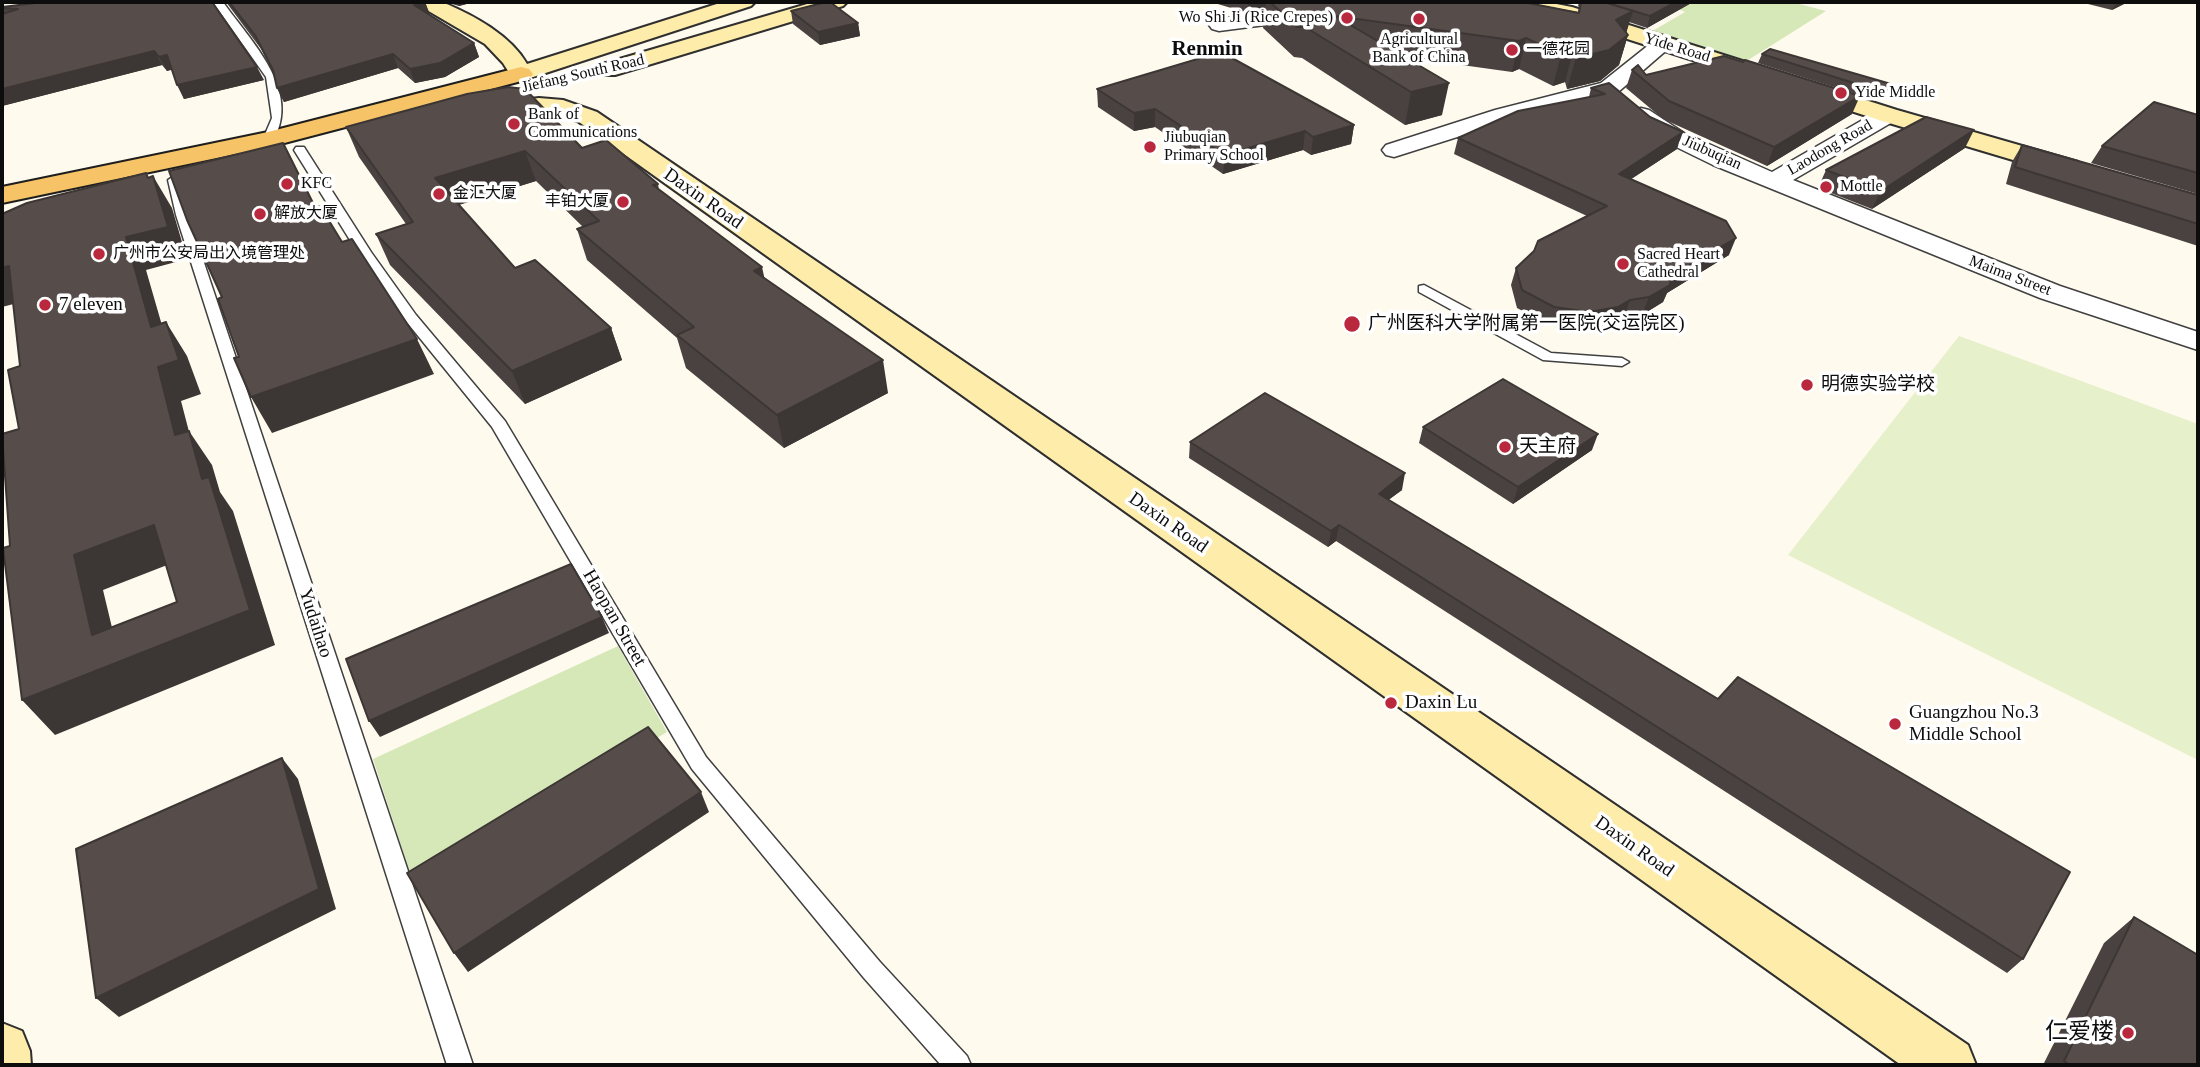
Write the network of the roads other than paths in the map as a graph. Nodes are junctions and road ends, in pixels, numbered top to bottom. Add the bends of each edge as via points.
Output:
1 (218, 2) edge
2 (427, 2) edge
3 (744, 2) edge
4 (836, 2) edge
5 (1338, 2) edge
6 (1518, 2) edge
7 (1219, 25) dead end
8 (1662, 44) junction
9 (513, 83) junction
10 (1609, 88) junction
11 (1888, 115) junction
12 (352, 135) junction
13 (269, 139) junction
14 (300, 149) junction
15 (1394, 150) dead end
16 (2088, 173) edge
17 (173, 180) junction
18 (1773, 181) junction
19 (2, 195) edge
20 (1825, 202) joint
21 (2, 215) edge
22 (1424, 289) dead end
23 (2198, 341) edge
24 (1622, 362) dead end
25 (2, 1051) edge
26 (3, 1065) edge
27 (460, 1065) edge
28 (958, 1065) edge
29 (1948, 1065) edge

1 - 13 lane via 271,77 278,118
2 - 9 street via 510,54
3 - 9 street, Jiefang South Road
4 - 9 street, Jiefang South Road via 635,63
5 - 7 street via 1296,15
6 - 8 street, Yide Road
8 - 10 street
8 - 11 street, Yide Road
9 - 12 main road, Jiefang South Road
9 - 13 main road, Jiefang South Road
10 - 15 street
10 - 18 street, Jiubuqian via 1654,126
11 - 16 street, Yide Road
11 - 18 street, Laodong Road
12 - 14 main road, Jiefang South Road
12 - 29 street, Daxin Road via 522,105 559,105 588,117
13 - 19 main road, Jiefang South Road
14 - 17 main road, Jiefang South Road
14 - 28 lane, Haopan Street via 411,318 499,425 699,763
17 - 21 main road, Jiefang South Road
17 - 27 lane, Yudaihao
18 - 20 street, Jiubuqian
20 - 23 street, Maima Street via 2039,289
22 - 24 lane via 1548,357
25 - 26 street

